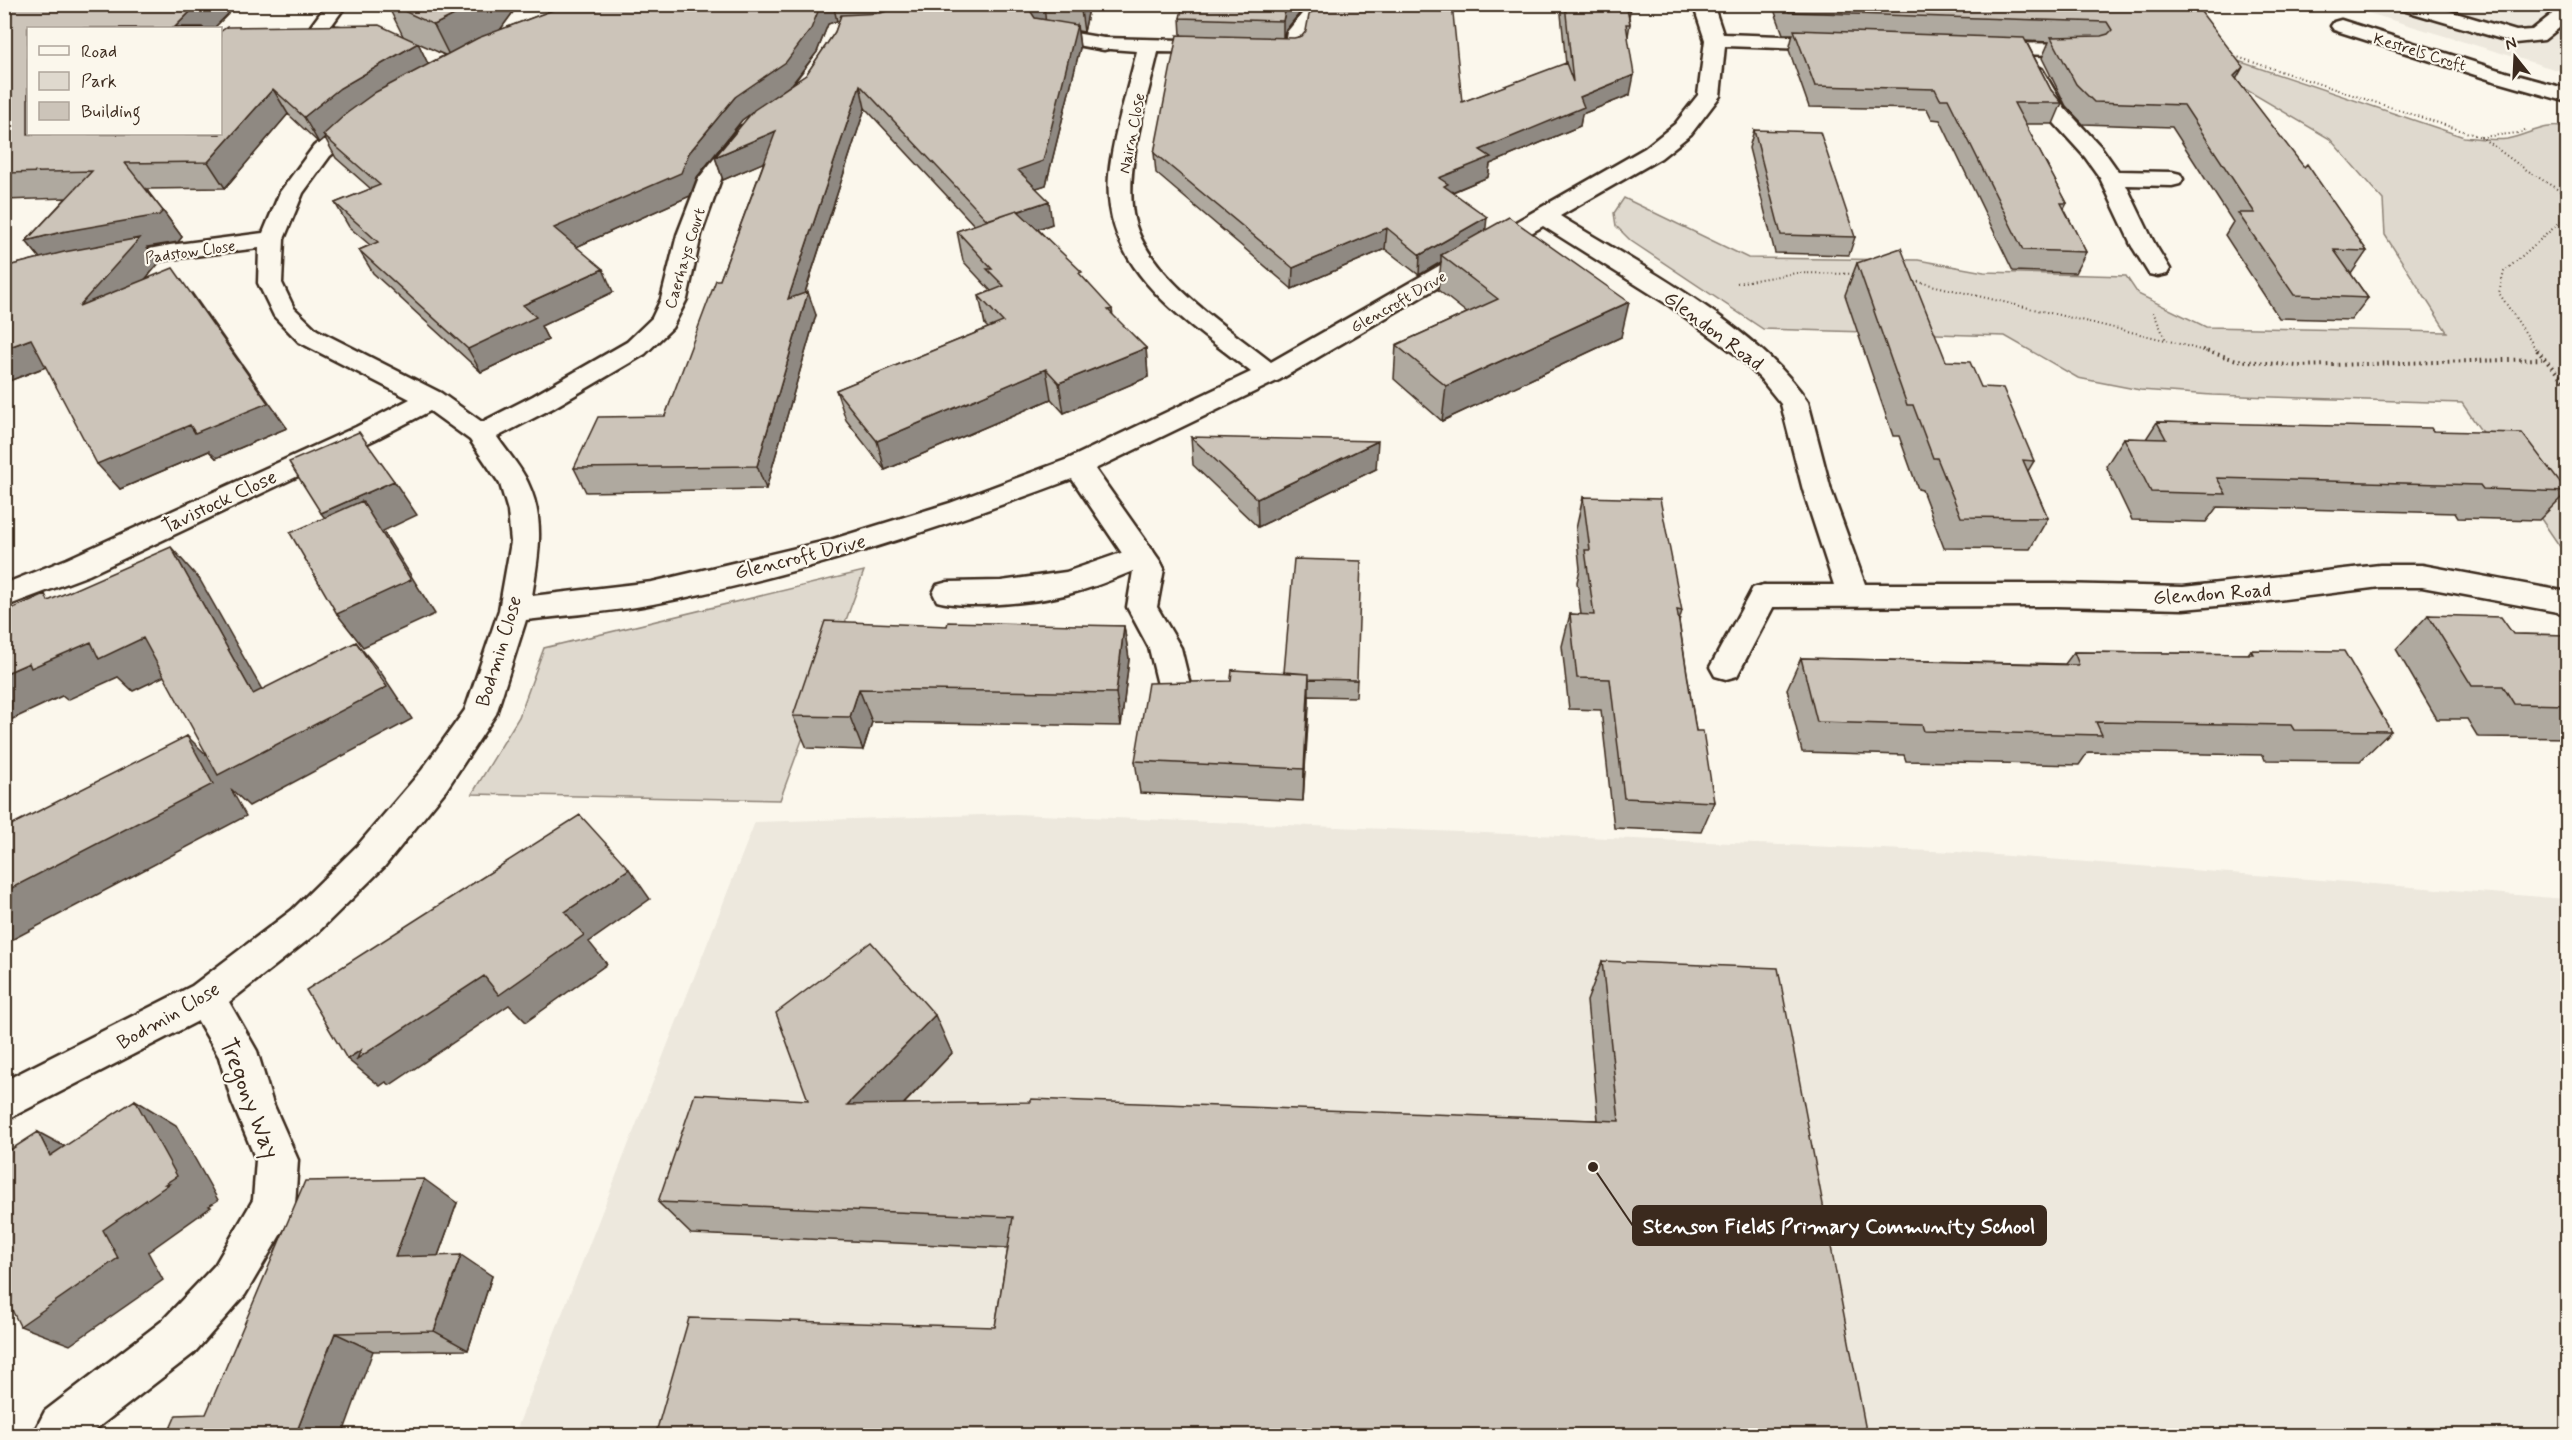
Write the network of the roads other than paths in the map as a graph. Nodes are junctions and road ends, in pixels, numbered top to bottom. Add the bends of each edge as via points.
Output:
1 (337, 4) edge
2 (1321, 4) edge
3 (1703, 4) edge
4 (2403, 4) edge
5 (2568, 11) edge
6 (2341, 26) dead end
7 (318, 30) junction
8 (297, 32) edge
9 (1046, 34) edge
10 (1715, 40) junction
11 (1149, 45) junction
12 (1857, 45) edge
13 (1238, 47) edge
14 (1272, 48) edge
15 (1964, 48) edge
16 (2024, 50) junction
17 (2090, 50) edge
18 (422, 84) edge
19 (2568, 96) edge
20 (384, 105) edge
21 (761, 120) edge
22 (2111, 178) junction
23 (2172, 179) dead end
24 (1545, 217) junction
25 (272, 240) junction
26 (93, 266) edge
27 (2158, 269) dead end
28 (1270, 374) junction
29 (431, 399) junction
30 (480, 434) junction
31 (1078, 466) junction
32 (1145, 563) junction
33 (948, 593) dead end
34 (4, 597) edge
35 (1854, 597) junction
36 (2568, 603) edge
37 (514, 610) junction
38 (1726, 667) dead end
39 (1176, 693) edge
40 (205, 998) junction
41 (4, 1102) edge
42 (55, 1436) edge

1 - 7 street
2 - 14 street via 1297,32 1294,49
3 - 10 street, Glencroft Drive
4 - 5 street via 2515,38 2537,36
6 - 19 street, Kestrels Croft
7 - 8 street
7 - 18 street via 388,39 461,64
9 - 11 street via 1104,44
10 - 12 street
10 - 24 street, Glencroft Drive via 1709,96 1683,129 1653,153
11 - 13 street
11 - 28 street, Nairn Close via 1121,167 1121,215 1136,253 1172,296
15 - 16 street
16 - 17 street
16 - 22 street via 2055,110
20 - 25 street, Bodmin Close via 322,151 292,192
21 - 30 street, Caerhays Court via 710,178 689,235 674,299 663,322 636,348
22 - 23 street
22 - 27 street
24 - 28 street, Glencroft Drive
24 - 35 street, Glendon Road via 1679,301 1743,347 1794,402 1817,490
25 - 26 street, Padstow Close
25 - 29 street, Bodmin Close via 270,283 283,311 308,336
28 - 31 street, Glencroft Drive
29 - 30 street, Bodmin Close
29 - 34 street, Tavistock Close via 78,567
30 - 37 street, Bodmin Close via 514,483 523,511 526,542
31 - 32 street
31 - 37 street, Glencroft Drive via 960,510 832,550 652,593
32 - 33 street via 1069,583 1001,592
32 - 39 street via 1142,607 1165,648
35 - 36 street, Glendon Road via 2183,598 2380,576 2422,576
35 - 38 street, Glendon Road via 1764,596
37 - 40 street, Bodmin Close via 480,714 434,780 371,856 305,921
40 - 41 street, Bodmin Close
40 - 42 street, Tregony Way via 237,1051 252,1102 278,1160 274,1205 230,1280 178,1337 61,1426

